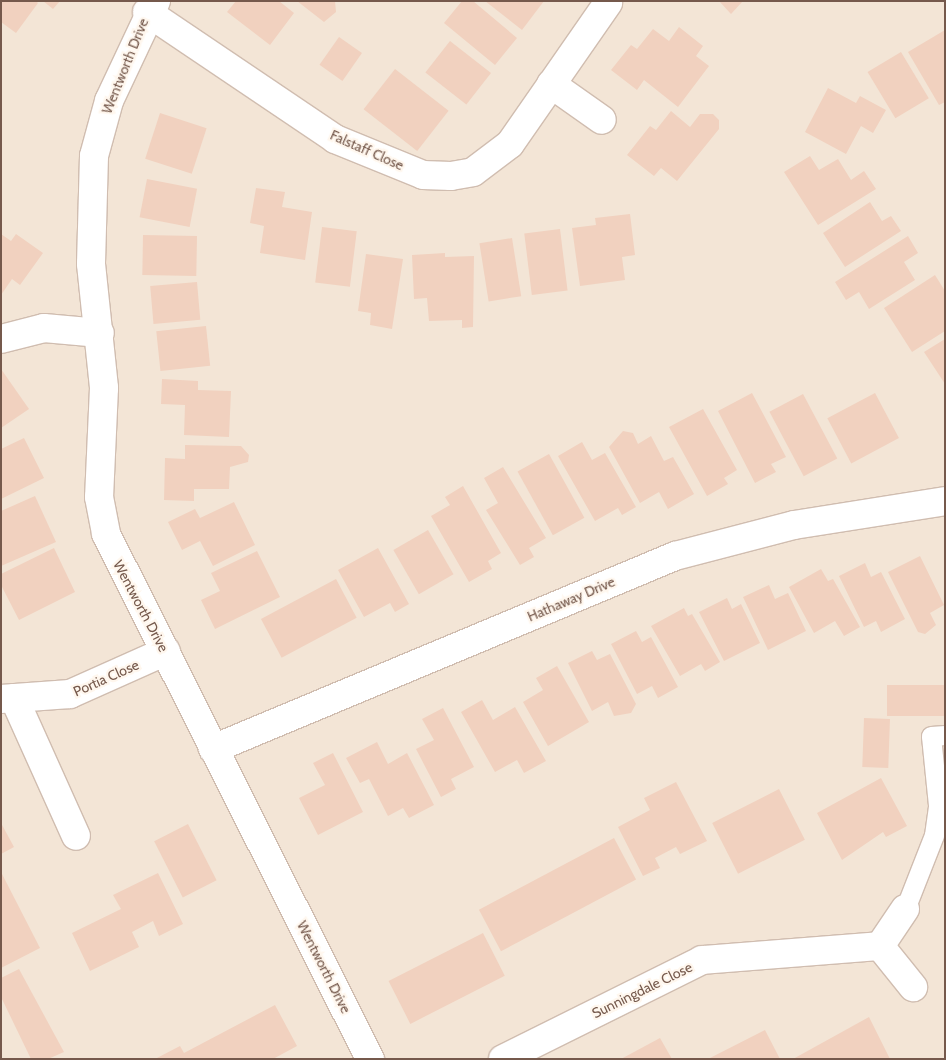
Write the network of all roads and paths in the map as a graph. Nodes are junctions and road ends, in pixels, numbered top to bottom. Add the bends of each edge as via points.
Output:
1 (608, 3) dead end
2 (151, 7) edge
3 (550, 84) junction
4 (602, 120) dead end
5 (100, 334) junction
6 (1, 338) edge
7 (945, 501) edge
8 (166, 651) junction
9 (8, 698) edge
10 (945, 735) edge
11 (213, 749) junction
12 (76, 836) dead end
13 (905, 909) joint
14 (880, 946) junction
15 (913, 987) dead end
16 (370, 1059) edge
17 (503, 1059) edge

1 - 3 street, Falstaff Close
2 - 3 street, Falstaff Close via 335,139 423,175 473,172 510,144
2 - 5 street, Wentworth Drive via 108,100 94,156 91,264
3 - 4 street
5 - 6 street via 44,328
5 - 8 street, Wentworth Drive via 104,388 99,497 106,534 122,573
7 - 11 street, Hathaway Drive via 794,525 675,556
8 - 9 street, Portia Close via 70,694
8 - 11 street, Wentworth Drive
9 - 12 street, Portia Close
10 - 13 lane via 931,736 938,805 934,835
11 - 16 street, Wentworth Drive
13 - 14 street
14 - 15 street
14 - 17 street, Sunningdale Close via 702,960

